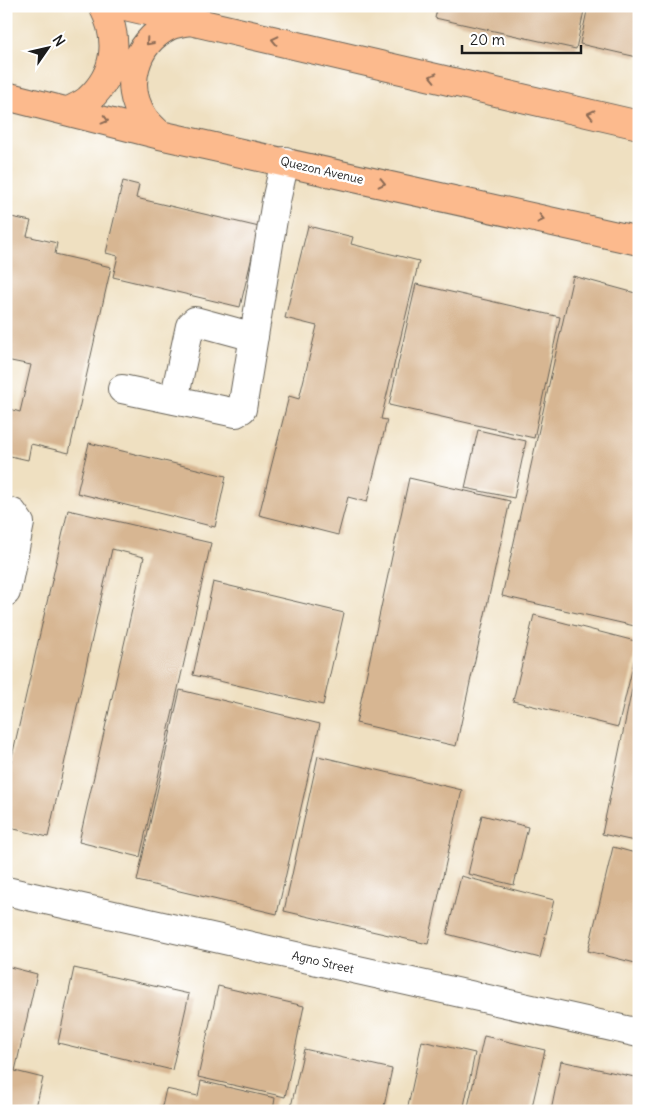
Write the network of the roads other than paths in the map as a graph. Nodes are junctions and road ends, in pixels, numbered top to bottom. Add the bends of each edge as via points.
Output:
1 (103, 6) edge
2 (126, 6) edge
3 (191, 21) junction
4 (6, 96) edge
5 (69, 111) junction
6 (639, 125) edge
7 (160, 135) junction
8 (285, 161) junction
9 (639, 241) edge
10 (254, 337) junction
11 (122, 389) dead end
12 (174, 400) junction
13 (6, 511) edge
14 (6, 592) edge
15 (6, 891) edge
16 (639, 1032) edge

1 - 5 main road via 110,20 114,42 112,64 103,84 88,100
2 - 3 main road
6 -> 3 main road
3 -> 7 main road via 170,25 152,38 138,56 132,77 134,99 144,119
4 - 5 main road, Quezon Avenue
5 -> 7 main road, Quezon Avenue
7 - 8 main road, Quezon Avenue
8 -> 9 main road, Quezon Avenue
8 - 10 street
10 - 12 street via 242,409 236,413
10 - 12 street via 195,321 190,326
11 - 12 street
13 - 14 street via 13,513 20,523
15 - 16 street, Agno Street

